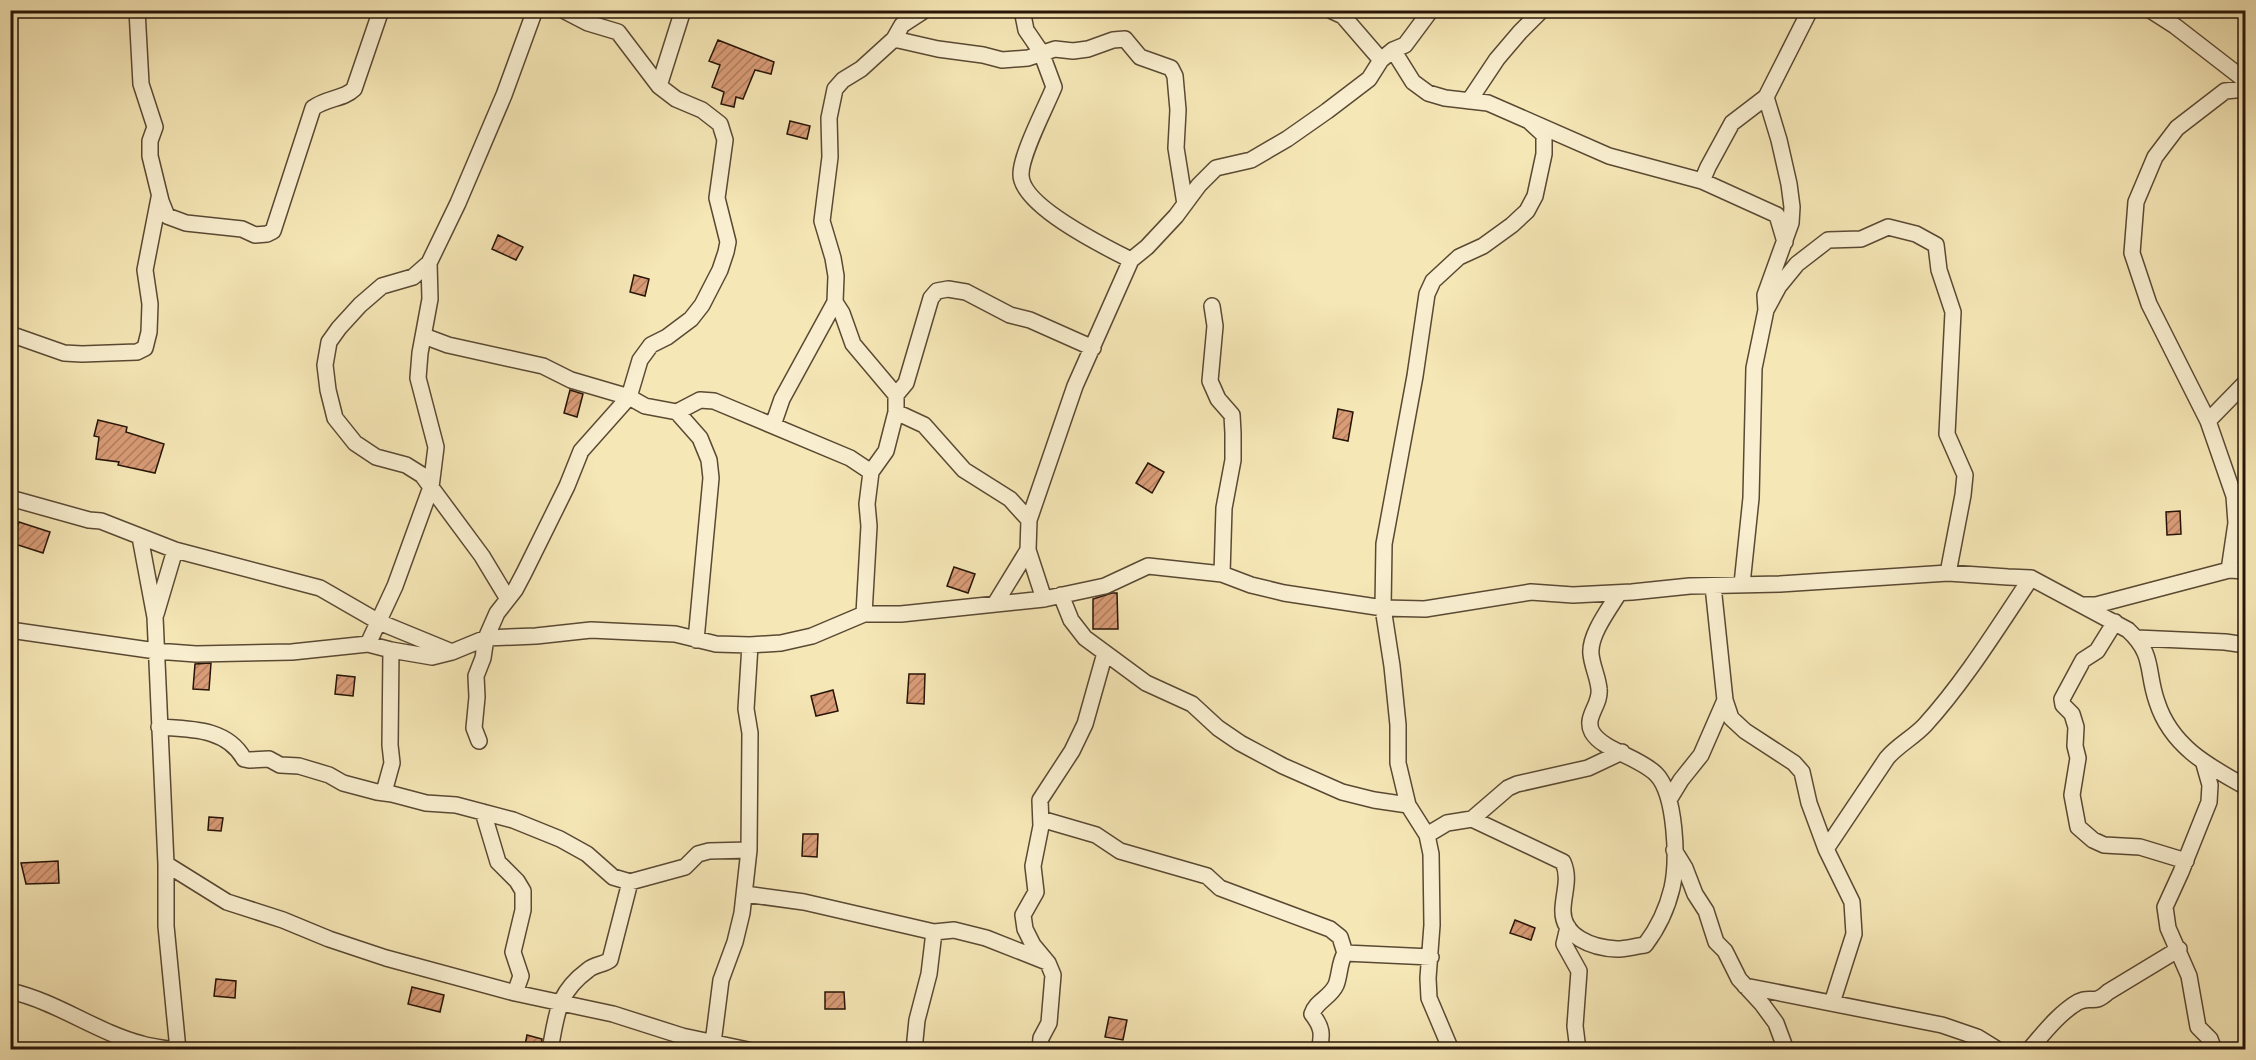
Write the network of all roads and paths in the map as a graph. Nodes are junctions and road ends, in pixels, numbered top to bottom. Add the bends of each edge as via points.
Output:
1 (137, 10) edge
2 (381, 10) edge
3 (563, 10) edge
4 (682, 10) edge
5 (925, 10) edge
6 (1022, 10) edge
7 (1330, 10) edge
8 (1431, 10) edge
9 (1542, 10) edge
10 (1810, 10) edge
11 (2150, 10) edge
12 (533, 12) edge
13 (894, 39) junction
14 (1041, 52) junction
15 (1387, 55) junction
16 (2246, 81) edge
17 (659, 86) junction
18 (2246, 89) edge
19 (1766, 97) junction
20 (1468, 101) junction
21 (1530, 122) junction
22 (1702, 181) junction
23 (159, 196) junction
24 (1185, 204) junction
25 (1785, 242) junction
26 (1131, 260) junction
27 (429, 263) junction
28 (836, 302) junction
29 (1212, 306) dead end
30 (1766, 310) junction
31 (10, 334) edge
32 (424, 336) junction
33 (1093, 348) junction
34 (2246, 382) edge
35 (896, 394) junction
36 (629, 397) junction
37 (677, 412) junction
38 (896, 412) junction
39 (2208, 421) junction
40 (773, 425) junction
41 (871, 472) junction
42 (431, 487) junction
43 (10, 498) edge
44 (1029, 519) junction
45 (140, 537) junction
46 (175, 550) junction
47 (1028, 550) junction
48 (2229, 570) junction
49 (2246, 571) edge
50 (1948, 573) junction
51 (1222, 574) junction
52 (2031, 579) junction
53 (1742, 584) junction
54 (1713, 586) junction
55 (1619, 593) junction
56 (1061, 595) junction
57 (507, 599) junction
58 (1044, 599) junction
59 (995, 604) junction
60 (2082, 605) junction
61 (1383, 608) junction
62 (864, 614) junction
63 (155, 617) junction
64 (379, 622) junction
65 (2115, 622) junction
66 (10, 630) edge
67 (486, 638) junction
68 (2137, 638) junction
69 (696, 640) junction
70 (368, 644) junction
71 (750, 645) junction
72 (2246, 645) edge
73 (391, 650) junction
74 (156, 651) junction
75 (452, 652) junction
76 (1105, 653) junction
77 (1725, 700) junction
78 (159, 727) junction
79 (479, 741) dead end
80 (1622, 752) junction
81 (2204, 764) junction
82 (2246, 788) edge
83 (384, 792) junction
84 (1670, 798) junction
85 (1408, 805) junction
86 (483, 812) junction
87 (1041, 819) junction
88 (1472, 819) junction
89 (1426, 835) junction
90 (1826, 849) junction
91 (749, 850) junction
92 (1674, 850) junction
93 (2186, 861) junction
94 (166, 864) junction
95 (630, 882) junction
96 (745, 894) junction
97 (1568, 927) junction
98 (934, 932) junction
99 (2179, 949) junction
100 (1345, 953) junction
101 (1431, 957) junction
102 (1048, 963) junction
103 (1745, 986) junction
104 (10, 991) edge
105 (515, 993) junction
106 (559, 1003) junction
107 (1832, 1003) junction
108 (712, 1043) junction
109 (176, 1050) edge
110 (550, 1050) edge
111 (748, 1050) edge
112 (914, 1050) edge
113 (1040, 1050) edge
114 (1319, 1050) edge
115 (1451, 1050) edge
116 (1578, 1050) edge
117 (1786, 1050) edge
118 (1998, 1050) edge
119 (2029, 1050) edge
120 (2214, 1050) edge

1 - 23 street via 141,84 155,127 150,156
2 - 23 street via 354,89 313,108 273,231 255,235 242,229 186,224 167,216
3 - 17 street via 618,32
4 - 17 street
5 - 13 street via 902,25
6 - 14 street via 1026,30
7 - 15 street via 1343,16
8 - 15 street via 1405,45
9 - 20 street via 1497,59
10 - 19 street
11 - 16 street
12 - 27 street via 504,95
13 - 14 street via 1002,60 1029,58
13 - 28 street via 843,80 832,99 822,221 833,258
14 - 24 street via 1078,51 1125,39 1140,57 1171,68 1178,88 1176,148
14 - 26 street via 1054,87 1020,171 1021,183 1045,209
15 - 20 street via 1428,93
15 - 24 street via 1369,78 1287,139 1251,160 1216,168
17 - 36 street via 720,124 725,140 717,198 728,242 720,270 702,305 691,319 651,345 640,360
18 - 39 street via 2225,91 2177,128 2155,157 2136,202 2132,253 2149,304
19 - 22 street via 1732,123
19 - 25 street via 1789,184 1791,223
20 - 21 street via 1488,103
21 - 22 street via 1609,156
21 - 61 street via 1544,135 1544,154 1535,196 1527,211 1483,246 1460,257 1433,281 1426,294 1384,544
22 - 25 street via 1777,215
23 - 31 street via 145,270 150,304 145,348 137,352 64,353
24 - 26 street
25 - 30 street via 1769,282
26 - 33 street
27 - 32 street via 430,299
27 - 42 street via 413,277 382,286 360,305 329,342 325,365 335,418 355,443 376,457 406,465 422,475
28 - 35 street via 853,344
28 - 40 street via 782,399
29 - 51 street via 1215,326 1210,381 1218,399 1232,415 1233,433 1233,460 1224,508
30 - 50 street via 1797,264 1828,240 1861,239 1888,227 1916,234 1936,245 1939,270 1953,312 1947,434 1965,475
30 - 53 street via 1754,368 1751,498
32 - 36 street via 543,366 571,380
32 - 42 street via 418,378 436,447
33 - 35 street via 1010,315 966,292 937,291 931,298 906,383
33 - 44 street via 1075,386
34 - 39 street
35 - 38 street
36 - 37 street via 645,406
36 - 57 street via 581,451 533,556
37 - 40 street via 700,400 714,401
37 - 69 street via 700,438 711,478
38 - 41 street via 886,451
38 - 44 street via 924,425 964,470 1010,499
39 - 48 street via 2234,496 2236,523
40 - 41 street via 850,458
41 - 62 street
42 - 57 street via 482,556
42 - 64 street
43 - 45 street via 101,521
44 - 47 street
45 - 46 street
45 - 63 street
46 - 63 street
46 - 64 street via 320,588
47 - 58 street
47 - 59 street
48 - 49 street
48 - 60 street via 2096,605
50 - 52 street
50 - 53 street
51 - 56 street via 1148,566 1105,586
51 - 61 street via 1284,593
52 - 60 street
52 - 90 street via 1924,726 1887,758
53 - 54 street
54 - 55 street
54 - 77 street
55 - 61 street via 1531,592 1425,609
55 - 80 street via 1598,627 1590,651 1600,690 1590,719 1599,743
56 - 58 street
56 - 76 street via 1071,620 1085,638
57 - 67 street
58 - 59 street
59 - 62 street
60 - 65 street
61 - 85 street via 1397,713 1398,764
62 - 71 street via 812,636
63 - 74 street
64 - 70 street
64 - 75 street
65 - 68 street
65 - 93 street via 2097,651 2083,660 2062,699 2076,727 2078,758 2072,795 2078,827 2104,845 2140,847
66 - 74 street
67 - 69 street via 591,630 675,634
67 - 75 street
67 - 79 street via 476,676 474,728
68 - 72 street
68 - 81 street via 2146,651 2157,702 2171,732
69 - 71 street
70 - 73 street
70 - 74 street via 270,653
71 - 91 street via 746,709 750,733
73 - 75 street via 432,657
73 - 83 street via 392,763
74 - 78 street
76 - 85 street via 1146,683 1192,704 1239,743 1283,766 1342,792
76 - 87 street via 1085,724 1040,800
77 - 84 street via 1701,755
77 - 90 street via 1731,718 1802,772
78 - 83 street via 198,729 228,741 244,759 268,759 280,765 299,766 343,783
78 - 94 street
80 - 84 street via 1658,775
80 - 88 street via 1576,772 1516,784
81 - 82 street
81 - 93 street via 2210,785 2209,802
83 - 86 street
84 - 92 street
85 - 89 street
86 - 95 street via 560,839 588,854 613,877
86 - 105 street via 498,861 523,891 523,910 513,952 521,976
87 - 100 street via 1096,835 1120,851 1207,876 1220,888 1330,929 1340,937
87 - 102 street via 1033,866 1036,892 1023,915 1033,945
88 - 89 street via 1447,823
88 - 97 street via 1563,862 1567,871 1563,910
89 - 101 street via 1433,886
90 - 107 street via 1852,902 1854,916 1854,934
91 - 95 street via 709,851 698,854 685,867
91 - 96 street
92 - 97 street via 1672,887 1658,927 1645,945 1618,949 1592,945 1572,934
92 - 103 street via 1706,911 1716,942
93 - 99 street via 2164,907 2168,928
94 - 105 street via 227,902 386,958
94 - 109 street via 166,926
95 - 106 street via 610,960 589,969 568,988
96 - 98 street via 804,902
96 - 108 street via 735,942 721,980
97 - 116 street via 1564,944 1579,971 1575,1026
98 - 102 street via 954,930 986,938
98 - 112 street
99 - 119 street via 2101,999 2076,1003
99 - 120 street via 2189,976 2198,1027
100 - 101 street
100 - 114 street via 1336,985 1312,1014 1321,1025
101 - 115 street via 1429,998
102 - 113 street via 1052,987
103 - 107 street
103 - 117 street via 1776,1023
104 - 109 street via 47,1002 141,1044
105 - 106 street
106 - 108 street
106 - 110 street
107 - 118 street via 1942,1025 1977,1037
108 - 111 street

